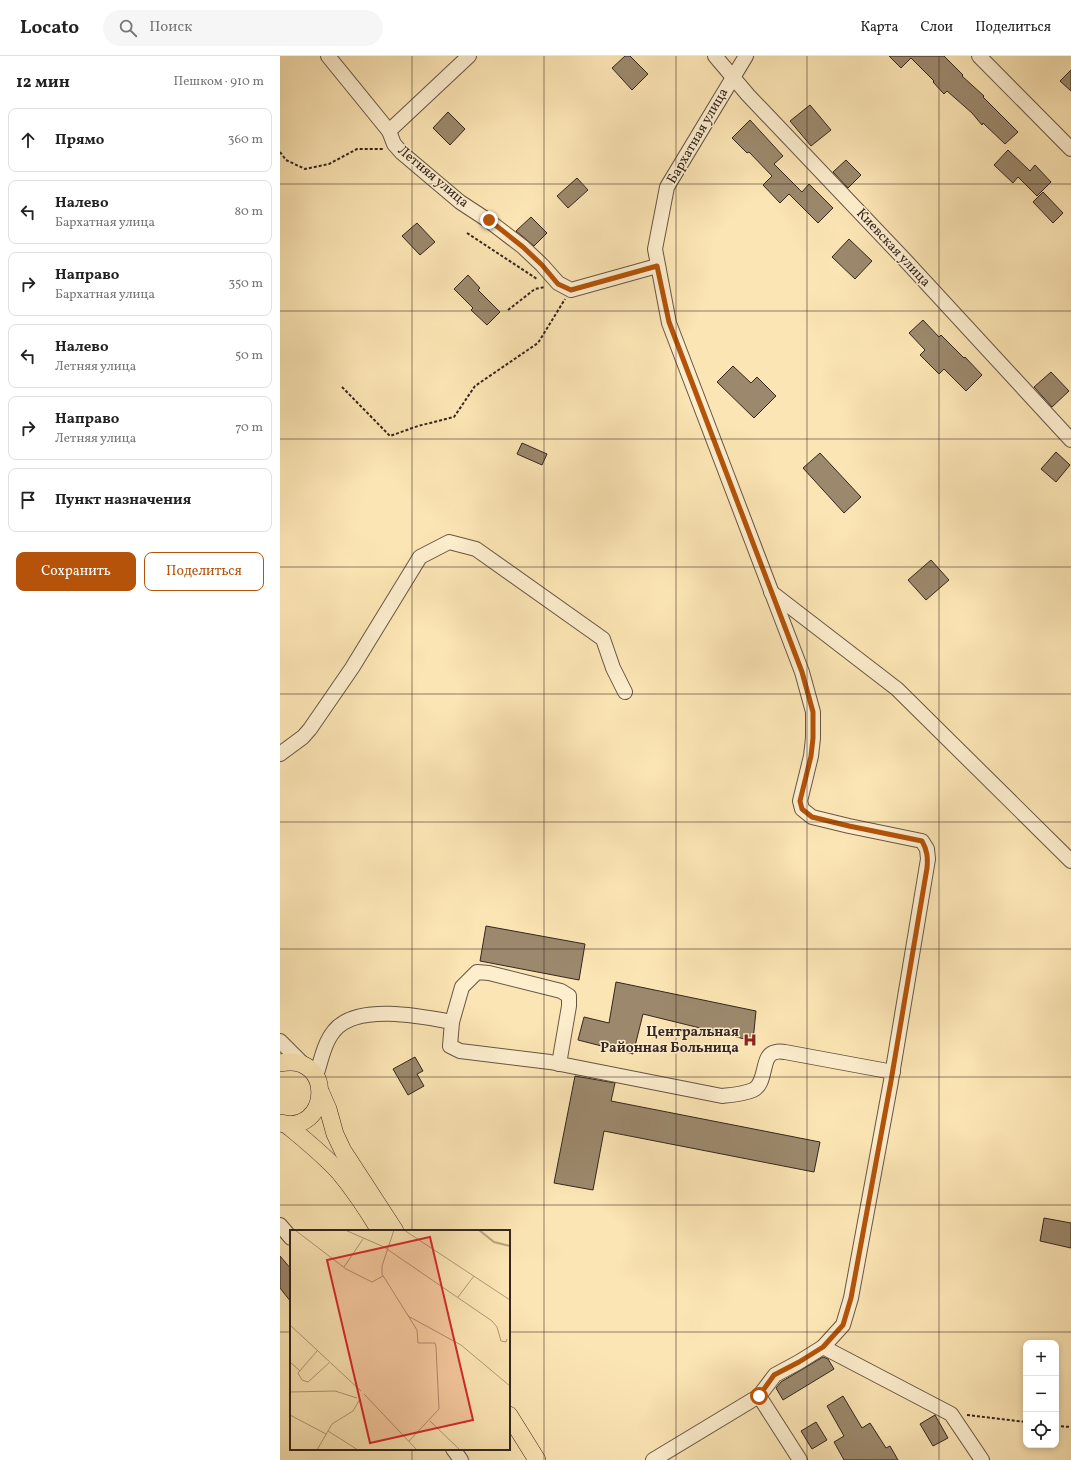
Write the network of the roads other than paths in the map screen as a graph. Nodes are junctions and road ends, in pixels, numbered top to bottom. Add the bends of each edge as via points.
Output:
1 (328, 56) edge
2 (469, 56) edge
3 (715, 56) edge
4 (746, 56) edge
5 (979, 56) edge
6 (732, 78) junction
7 (389, 131) junction
8 (1071, 149) edge
9 (657, 266) junction
10 (1071, 440) edge
11 (770, 591) junction
12 (625, 692) dead end
13 (280, 754) edge
14 (1071, 862) edge
15 (452, 1022) junction
16 (280, 1041) edge
17 (280, 1063) edge
18 (303, 1064) junction
19 (559, 1064) junction
20 (893, 1072) junction
21 (316, 1076) junction
22 (321, 1093) junction
23 (282, 1126) edge
24 (368, 1199) junction
25 (280, 1225) edge
26 (380, 1230) edge
27 (394, 1230) edge
28 (290, 1237) edge
29 (823, 1347) junction
30 (759, 1396) junction
31 (510, 1417) edge
32 (510, 1435) edge
33 (454, 1450) edge
34 (461, 1460) edge
35 (526, 1460) edge
36 (537, 1460) edge
37 (653, 1460) edge
38 (800, 1460) edge
39 (982, 1460) edge

1 - 7 street
2 - 7 street, Летняя улица
3 - 6 street, Киевская улица
4 - 6 street, Бархатная улица
5 - 8 street
6 - 9 street, Бархатная улица via 667,187 655,249
6 - 10 street, Киевская улица
7 - 9 street, Летняя улица via 394,144 402,153 460,202 489,220 523,247 558,284 571,290
9 - 11 street, Бархатная улица via 669,322
11 - 14 street via 897,689
11 - 20 street, Бархатная улица via 802,672 813,712 811,756 800,801 802,809 812,817 922,841 927,850 927,868
12 - 13 street via 602,639 476,550 449,542 420,557 352,668 310,729 304,737
15 - 19 street via 450,1046 460,1051
15 - 19 street via 462,987 477,972 561,991 569,996 569,1006
15 - 21 street via 378,1013 357,1016 334,1029 327,1040
16 - 18 street
17 - 18 main road
18 - 21 main road
19 - 20 street via 722,1096 754,1090 762,1081 769,1055 775,1052
20 - 29 street via 851,1298 843,1325
21 - 22 main road
22 - 23 main road via 312,1114 299,1123
22 - 24 main road via 335,1134
23 - 24 main road via 317,1150
24 - 26 main road
24 - 27 main road
25 - 28 street
29 - 30 street via 774,1375
29 - 39 street via 951,1414
30 - 37 street
30 - 38 street
31 - 36 main road
32 - 35 main road
33 - 34 street

